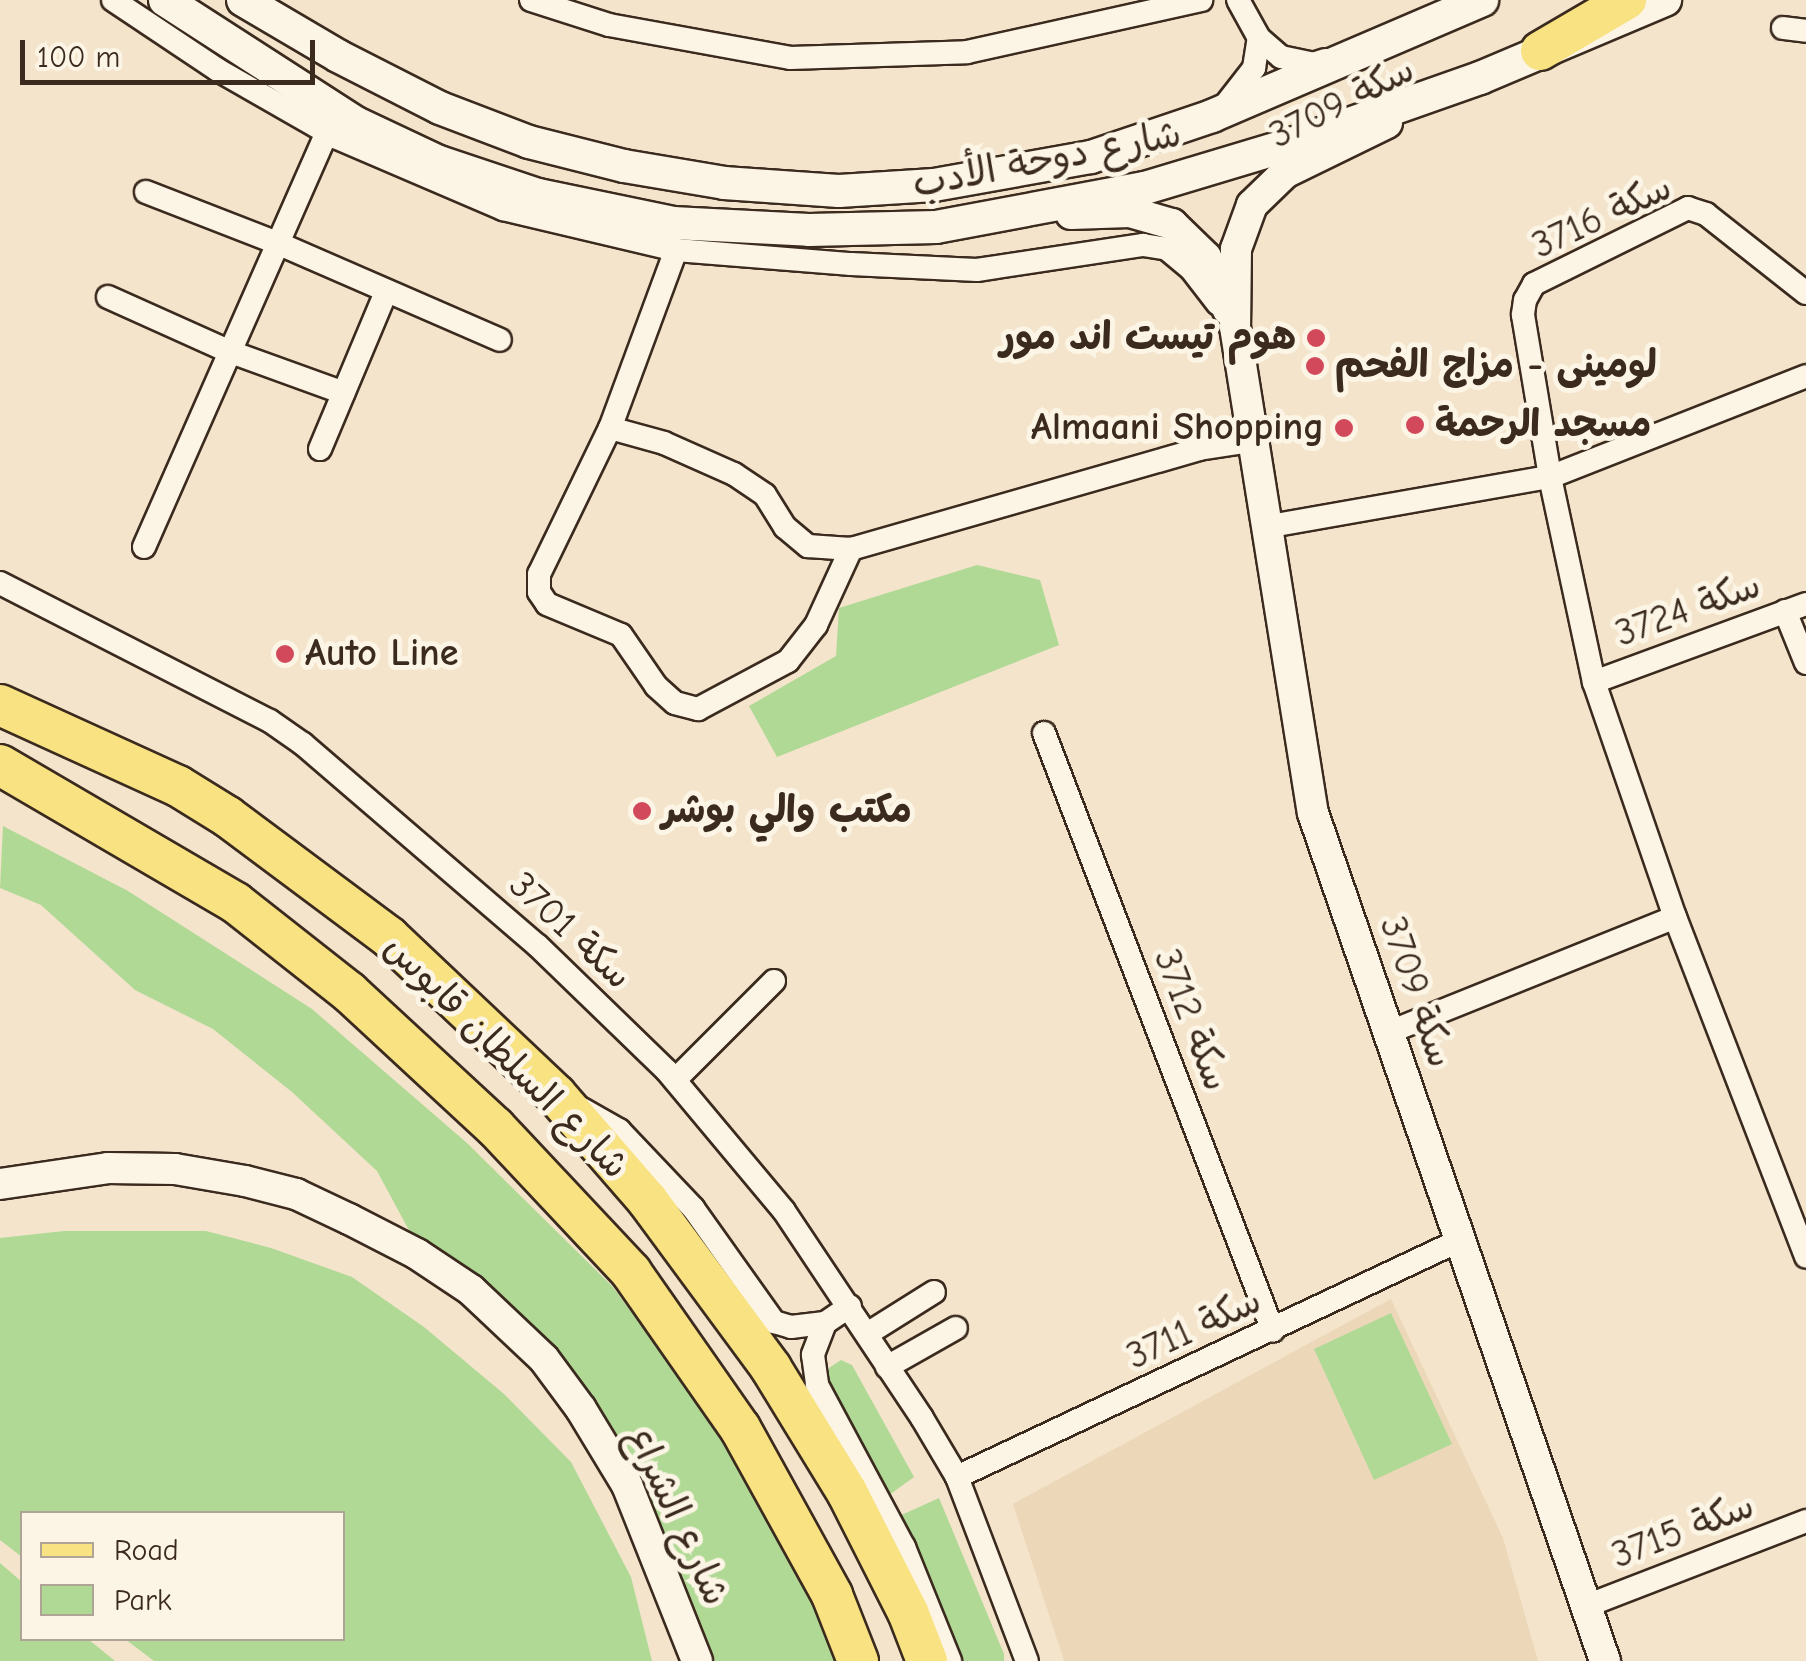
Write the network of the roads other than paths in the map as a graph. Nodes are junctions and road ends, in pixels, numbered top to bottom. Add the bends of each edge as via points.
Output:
1 (113, 0) edge
2 (165, 0) edge
3 (242, 0) edge
4 (531, 0) edge
5 (1201, 0) edge
6 (1238, 0) edge
7 (1482, 0) edge
8 (1627, 0) edge
9 (1665, 0) edge
10 (1132, 8) edge
11 (1405, 35) junction
12 (1260, 38) junction
13 (1540, 51) junction
14 (1480, 78) junction
15 (1212, 116) junction
16 (326, 132) junction
17 (146, 192) dead end
18 (984, 219) junction
19 (936, 227) junction
20 (275, 242) junction
21 (676, 250) junction
22 (851, 264) junction
23 (386, 292) junction
24 (1806, 293) edge
25 (108, 297) dead end
26 (1235, 327) junction
27 (500, 340) dead end
28 (228, 351) junction
29 (1806, 376) edge
30 (344, 393) junction
31 (610, 428) junction
32 (1251, 442) junction
33 (320, 449) dead end
34 (1550, 477) junction
35 (1265, 527) junction
36 (144, 547) dead end
37 (851, 549) junction
38 (0, 583) edge
39 (1796, 607) edge
40 (1806, 663) edge
41 (0, 681) edge
42 (1594, 682) junction
43 (0, 705) edge
44 (1044, 733) dead end
45 (0, 765) edge
46 (0, 779) edge
47 (178, 786) junction
48 (122, 834) junction
49 (1675, 917) junction
50 (774, 981) dead end
51 (1387, 1033) junction
52 (675, 1080) junction
53 (556, 1095) junction
54 (0, 1184) edge
55 (1458, 1241) junction
56 (1804, 1247) edge
57 (934, 1292) dead end
58 (850, 1306) junction
59 (824, 1323) junction
60 (956, 1328) dead end
61 (1273, 1331) junction
62 (867, 1334) junction
63 (887, 1367) junction
64 (957, 1477) junction
65 (1806, 1521) edge
66 (1586, 1606) junction
67 (697, 1661) edge
68 (858, 1661) edge
69 (927, 1661) edge
70 (950, 1661) edge
71 (1027, 1661) edge
72 (1604, 1661) edge

1 - 16 street
2 - 19 main road, شارع دوحة الأدب via 356,123 439,162 538,194 672,223
3 - 15 main road, شارع دوحة الأدب via 440,108 529,142 724,183 839,191 934,184 1091,157
4 - 10 street via 609,25 790,58 967,52
5 - 10 street
6 - 12 street
7 - 11 main road, شارع دوحة الأدب
8 - 13 main road
9 - 13 main road, شارع دوحة الأدب
11 - 12 street via 1314,64 1282,58
11 - 15 main road, شارع دوحة الأدب
12 - 15 street via 1254,68
13 - 14 main road, شارع دوحة الأدب
14 - 18 main road, شارع دوحة الأدب via 1224,166
14 - 26 street, سكة 3709 via 1285,173 1252,205 1236,249
16 - 20 street
16 - 21 street via 503,209
17 - 20 street
18 - 19 main road, شارع دوحة الأدب
18 - 26 street, سكة 3709 via 1094,211 1156,216 1191,238 1206,257
19 - 22 street
20 - 23 street
20 - 28 street
21 - 22 street
21 - 31 street
22 - 26 street, سكة 3709 via 977,270 1143,245 1166,249 1191,269
23 - 27 street
23 - 30 street
24 - 34 street, سكة 3716 via 1706,214 1688,208 1534,284 1523,315
25 - 28 street
26 - 32 street, سكة 3709
28 - 30 street
28 - 36 street
29 - 34 street
30 - 33 street
31 - 37 street via 734,474 765,496 785,528 808,546
31 - 37 street via 538,574 539,592 547,604 621,635 675,703 698,710 788,661 816,625
32 - 35 street, سكة 3709
32 - 37 street via 1199,449
34 - 35 street
34 - 42 street, سكة 3716
35 - 51 street, سكة 3709 via 1313,813
38 - 52 street, سكة 3701 via 270,720 304,744 537,944
39 - 40 street
39 - 42 street, سكة 3724
41 - 47 highway
42 - 49 street, سكة 3716
43 - 47 highway, شارع السلطان قابوس
44 - 61 street, سكة 3712
45 - 48 highway, شارع السلطان قابوس
46 - 48 highway
47 - 53 highway, شارع السلطان قابوس via 389,936
48 - 68 highway, شارع السلطان قابوس via 236,903 349,992 495,1127 630,1272 740,1428 832,1595
49 - 51 street
49 - 56 street, سكة 3716
50 - 52 street
51 - 55 street, سكة 3709
52 - 58 street, سكة 3701 via 784,1210
53 - 59 street via 619,1130 693,1208 774,1322
53 - 69 highway, شارع السلطان قابوس via 648,1200 771,1368 847,1492
54 - 67 street, شارع الشراع via 108,1168 175,1169 245,1181 296,1194 430,1263 505,1319 582,1409 627,1485
55 - 61 street, سكة 3711
55 - 66 street, سكة 3709
57 - 62 street
58 - 59 street
58 - 62 street, سكة 3701
59 - 70 street via 813,1355 816,1385 904,1547
60 - 63 street
61 - 64 street, سكة 3711
62 - 63 street, سكة 3701
63 - 64 street, سكة 3701
64 - 71 street, سكة 3701
65 - 66 street, سكة 3715
66 - 72 street, سكة 3709

